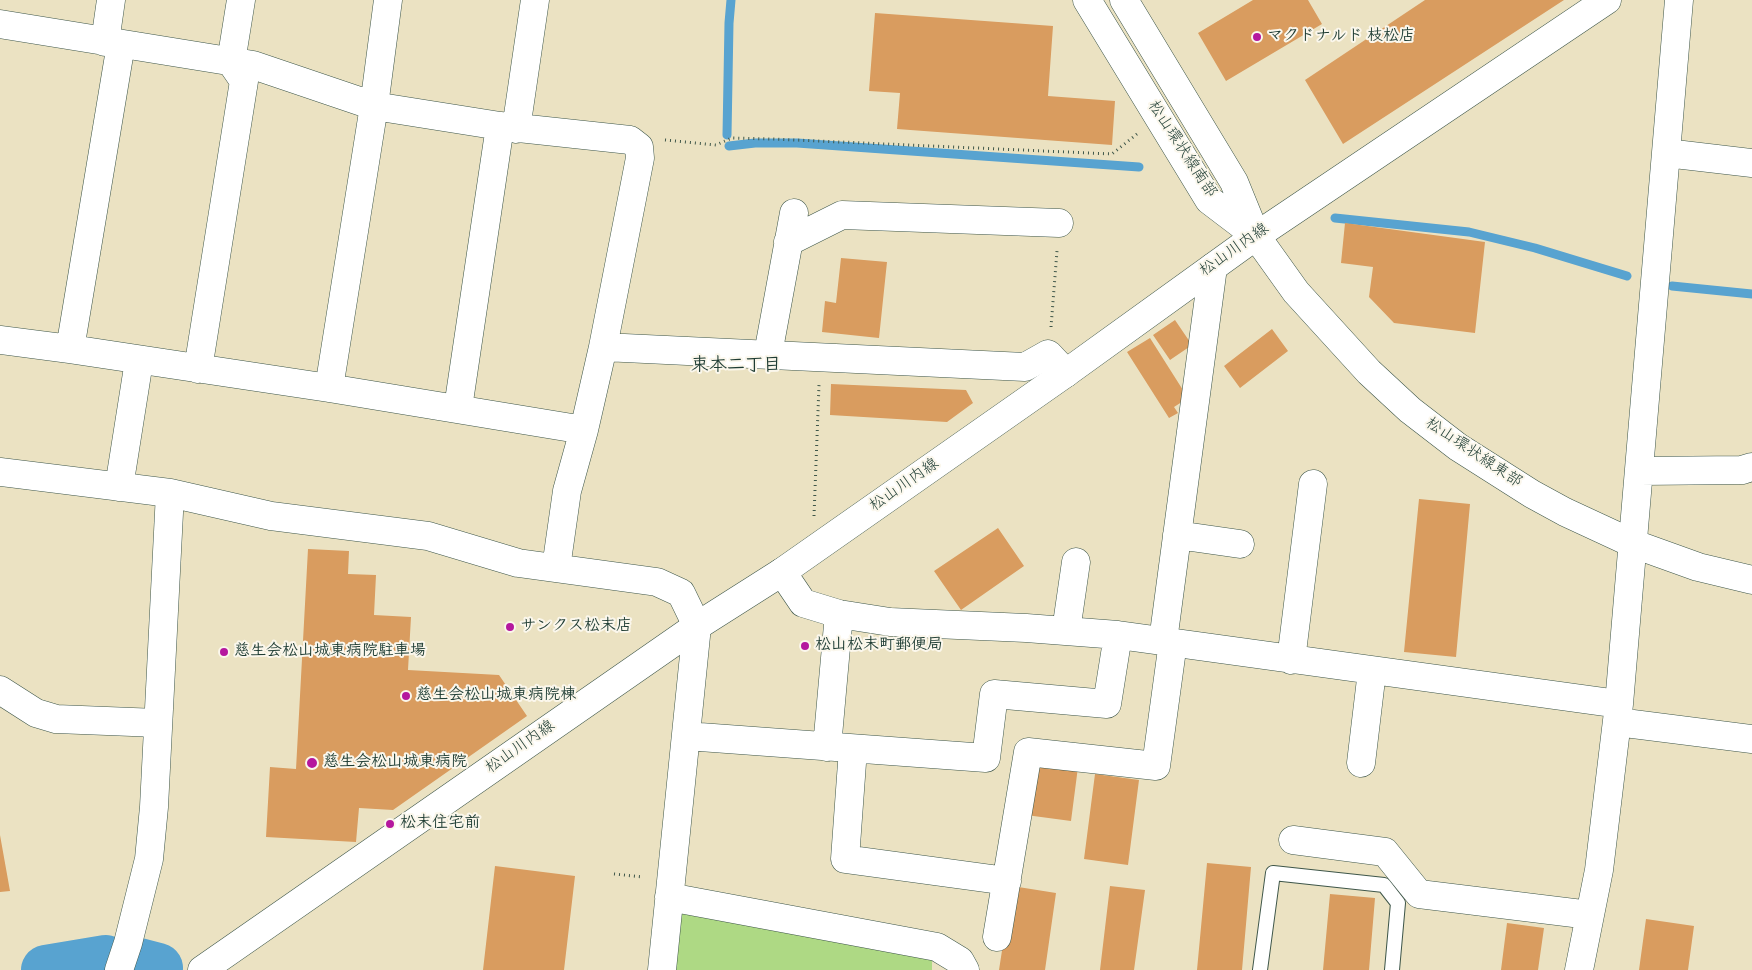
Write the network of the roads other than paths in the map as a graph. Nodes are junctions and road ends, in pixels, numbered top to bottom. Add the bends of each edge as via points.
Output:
1 (111, 0) edge
2 (241, 0) edge
3 (388, 0) edge
4 (535, 0) edge
5 (1087, 0) edge
6 (1124, 0) edge
7 (1607, 0) edge
8 (1679, 0) edge
9 (0, 24) edge
10 (113, 43) junction
11 (230, 62) junction
12 (374, 106) junction
13 (508, 128) junction
14 (1666, 153) junction
15 (1752, 163) edge
16 (794, 213) dead end
17 (1060, 223) road end
18 (1256, 236) junction
19 (788, 242) junction
20 (1213, 267) junction
21 (0, 340) edge
22 (602, 347) junction
23 (70, 349) junction
24 (768, 354) junction
25 (139, 360) junction
26 (1057, 364) junction
27 (198, 368) junction
28 (329, 388) junction
29 (458, 408) junction
30 (584, 430) junction
31 (1752, 467) edge
32 (1640, 471) junction
33 (0, 472) edge
34 (1313, 484) dead end
35 (120, 487) junction
36 (170, 493) junction
37 (1177, 535) junction
38 (1240, 544) dead end
39 (1634, 544) junction
40 (1076, 562) dead end
41 (556, 568) junction
42 (782, 572) junction
43 (1752, 580) edge
44 (839, 614) junction
45 (697, 626) junction
46 (1066, 631) junction
47 (1118, 635) junction
48 (1168, 642) junction
49 (1290, 660) junction
50 (1372, 670) junction
51 (0, 690) edge
52 (1618, 713) junction
53 (158, 723) junction
54 (686, 736) junction
55 (1752, 739) edge
56 (840, 748) junction
57 (1361, 763) dead end
58 (1293, 840) dead end
59 (1006, 881) junction
60 (669, 897) junction
61 (1590, 915) junction
62 (997, 937) dead end
63 (119, 970) edge
64 (202, 970) edge
65 (662, 970) edge
66 (965, 970) edge
67 (1260, 970) edge
68 (1392, 970) edge
69 (1579, 970) edge

1 - 10 street
2 - 11 street
3 - 12 street
4 - 13 street
5 - 18 street, 松山環状線南部 via 1209,200
6 - 18 street, 松山環状線南部 via 1234,182
7 - 18 street, 松山川内線
8 - 14 street
9 - 10 street
10 - 11 street
10 - 23 street
11 - 12 street via 253,65
11 - 27 street via 244,81
12 - 13 street
12 - 28 street
13 - 22 street via 630,140 639,147 640,158
13 - 29 street
14 - 15 street
14 - 32 street
16 - 19 street
17 - 19 street via 842,215
18 - 20 street, 松山川内線
18 - 39 street, 松山環状線東部 via 1302,300 1369,372 1410,410 1532,494
19 - 24 street
20 - 26 street, 松山川内線
20 - 37 street
21 - 23 street
22 - 24 street
22 - 30 street
23 - 25 street
24 - 26 street via 1025,366
25 - 27 street
25 - 35 street
26 - 42 street, 松山川内線
27 - 28 street
28 - 29 street
29 - 30 street
30 - 41 street via 567,491
31 - 32 street via 1742,470
32 - 39 street
33 - 35 street
34 - 49 street
35 - 36 street
36 - 41 street via 271,516 428,536 518,563
36 - 53 street
37 - 38 street
37 - 48 street
39 - 43 street, 松山環状線東部 via 1698,567
39 - 52 street
40 - 46 street
41 - 45 street via 657,582 681,593
42 - 44 street via 803,603
42 - 45 street, 松山川内線
44 - 46 street via 890,622
44 - 56 street
45 - 54 street
45 - 64 street, 松山川内線
46 - 47 street
47 - 48 street
47 - 56 street via 1107,704 994,694 986,758
48 - 49 street
48 - 59 street via 1156,766 1028,752
49 - 50 street
50 - 52 street
50 - 57 street
51 - 53 street via 36,713 56,719
52 - 55 street
52 - 61 street via 1599,870
53 - 63 street via 148,859
54 - 56 street
54 - 60 street
56 - 59 street via 845,859
58 - 61 street via 1385,852 1419,894
59 - 62 street
60 - 65 street
60 - 66 street via 937,947 960,962
61 - 69 street
67 - 68 lane via 1273,874 1384,885 1398,903

